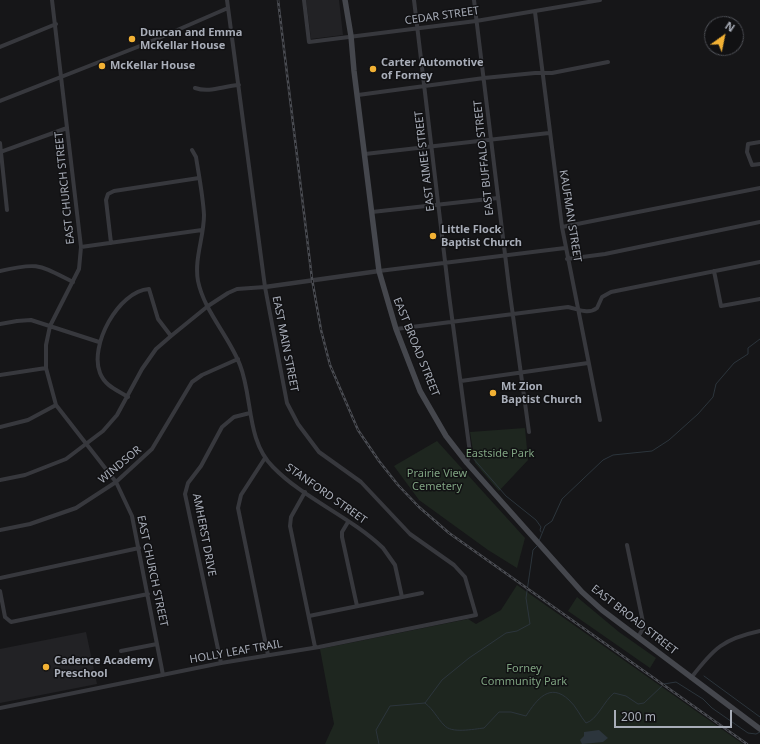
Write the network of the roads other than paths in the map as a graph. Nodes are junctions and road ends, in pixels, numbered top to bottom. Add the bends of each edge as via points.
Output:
1 (52, 0) edge
2 (228, 0) edge
3 (304, 0) edge
4 (345, 0) edge
5 (414, 0) edge
6 (474, 0) edge
7 (600, 0) edge
8 (228, 8) junction
9 (535, 12) junction
10 (476, 21) junction
11 (56, 24) junction
12 (418, 29) junction
13 (351, 36) junction
14 (0, 47) edge
15 (608, 62) dead end
16 (542, 73) junction
17 (62, 76) junction
18 (484, 78) junction
19 (238, 85) junction
20 (425, 86) junction
21 (195, 88) dead end
22 (358, 95) junction
23 (0, 101) edge
24 (67, 128) junction
25 (550, 133) junction
26 (492, 139) junction
27 (760, 142) edge
28 (0, 143) edge
29 (432, 148) junction
30 (192, 150) dead end
31 (0, 152) edge
32 (365, 154) junction
33 (760, 164) edge
34 (199, 178) junction
35 (760, 188) edge
36 (498, 198) junction
37 (439, 204) junction
38 (7, 210) dead end
39 (372, 212) junction
40 (760, 222) edge
41 (562, 227) junction
42 (202, 230) junction
43 (111, 243) junction
44 (81, 247) junction
45 (565, 248) junction
46 (505, 256) junction
47 (567, 259) junction
48 (760, 262) edge
49 (446, 263) junction
50 (0, 271) edge
51 (379, 271) junction
52 (714, 272) junction
53 (74, 282) junction
54 (264, 287) junction
55 (760, 299) edge
56 (208, 306) junction
57 (577, 309) junction
58 (512, 314) junction
59 (453, 322) junction
60 (0, 324) edge
61 (50, 326) junction
62 (396, 329) junction
63 (171, 336) junction
64 (99, 342) junction
65 (238, 359) junction
66 (588, 363) junction
67 (46, 368) junction
68 (521, 373) junction
69 (0, 375) edge
70 (461, 381) junction
71 (128, 397) junction
72 (56, 405) junction
73 (250, 412) junction
74 (600, 420) dead end
75 (0, 427) edge
76 (529, 432) dead end
77 (85, 444) junction
78 (265, 458) junction
79 (467, 463) junction
80 (0, 480) edge
81 (116, 482) junction
82 (305, 492) junction
83 (348, 522) junction
84 (0, 530) edge
85 (627, 545) dead end
86 (139, 548) junction
87 (0, 578) edge
88 (0, 591) edge
89 (422, 593) dead end
90 (148, 594) junction
91 (402, 597) junction
92 (357, 606) junction
93 (476, 615) joint
94 (309, 616) junction
95 (760, 631) edge
96 (638, 637) junction
97 (157, 644) junction
98 (315, 647) junction
99 (121, 651) dead end
100 (268, 655) junction
101 (221, 663) junction
102 (163, 675) junction
103 (692, 678) junction
104 (0, 708) edge
105 (760, 729) edge

1 - 11 street, EAST CHURCH STREET
2 - 8 street, EAST MAIN STREET
3 - 13 street, CEDAR STREET via 309,42
4 - 13 main road, EAST BROAD STREET
5 - 12 street, EAST AIMEE STREET
6 - 10 street, EAST BUFFALO STREET
7 - 9 street, CEDAR STREET
8 - 17 street via 146,44
8 - 19 street, EAST MAIN STREET
9 - 10 street, CEDAR STREET
9 - 16 street, KAUFMAN STREET
10 - 12 street, CEDAR STREET
10 - 18 street, EAST BUFFALO STREET
11 - 14 street
11 - 17 street, EAST CHURCH STREET
12 - 13 street, CEDAR STREET
12 - 20 street, EAST AIMEE STREET
13 - 22 main road, EAST BROAD STREET
15 - 16 street
16 - 18 street
16 - 25 street, KAUFMAN STREET
17 - 23 street
17 - 24 street, EAST CHURCH STREET
18 - 20 street
18 - 26 street, EAST BUFFALO STREET
19 - 21 street via 212,90
19 - 54 street, EAST MAIN STREET
20 - 22 street
20 - 29 street, EAST AIMEE STREET
22 - 32 main road, EAST BROAD STREET
24 - 31 street
24 - 44 street, EAST CHURCH STREET
25 - 26 street
25 - 41 street, KAUFMAN STREET
26 - 29 street
26 - 36 street, EAST BUFFALO STREET
27 - 33 street via 748,144 746,148 752,165
28 - 31 street
29 - 32 street
29 - 37 street, EAST AIMEE STREET
30 - 34 street, STANFORD STREET
31 - 38 street
32 - 39 main road, EAST BROAD STREET
34 - 42 street, STANFORD STREET via 204,216
34 - 43 street via 108,194 106,200
35 - 41 street
36 - 37 street
36 - 46 street, EAST BUFFALO STREET
37 - 39 street
37 - 49 street, EAST AIMEE STREET
39 - 51 main road, EAST BROAD STREET
40 - 47 street via 605,254
41 - 45 street, KAUFMAN STREET
42 - 43 street
42 - 56 street, STANFORD STREET via 197,271
43 - 44 street
44 - 53 street, EAST CHURCH STREET via 79,269
45 - 46 street
45 - 47 street, KAUFMAN STREET
46 - 49 street
46 - 58 street, EAST BUFFALO STREET
47 - 57 street, KAUFMAN STREET
48 - 52 street
49 - 51 street
49 - 59 street, EAST AIMEE STREET
50 - 53 street via 34,265
51 - 54 street
51 - 62 main road, EAST BROAD STREET
52 - 55 street via 721,306
52 - 57 street via 611,292 602,297 595,310 583,312
53 - 61 street, EAST CHURCH STREET
54 - 56 street via 237,289
54 - 93 street, EAST MAIN STREET via 283,390 298,424 319,452 361,482 410,534 454,565 465,577
56 - 63 street
56 - 65 street, STANFORD STREET
57 - 58 street via 568,307
57 - 66 street, KAUFMAN STREET
58 - 59 street
58 - 68 street, EAST BUFFALO STREET
59 - 62 street
59 - 70 street, EAST AIMEE STREET
60 - 61 street via 24,320
61 - 64 street
61 - 67 street, EAST CHURCH STREET via 46,345
62 - 79 main road, EAST BROAD STREET via 420,391 446,436
63 - 64 street via 158,319 148,289 141,290 125,300 104,330
63 - 71 street via 156,350 142,369
64 - 71 street via 97,362 100,374 108,386
65 - 73 street, STANFORD STREET
65 - 81 street, WINDSOR via 192,382 152,449
66 - 68 street
66 - 74 street, KAUFMAN STREET
67 - 69 street
67 - 72 street, EAST CHURCH STREET
68 - 70 street
68 - 76 street, EAST BUFFALO STREET
70 - 79 street, EAST AIMEE STREET via 470,453
71 - 77 street via 117,416 103,431
72 - 75 street via 28,420
72 - 77 street, EAST CHURCH STREET
73 - 78 street, STANFORD STREET via 254,431
73 - 101 street, AMHERST DRIVE via 234,417 225,424 186,488 185,494
77 - 80 street via 66,458 25,475
77 - 81 street, EAST CHURCH STREET
78 - 82 street, STANFORD STREET via 280,474
78 - 100 street via 241,495 238,508
79 - 96 main road, EAST BROAD STREET via 582,592
81 - 84 street, WINDSOR via 76,508 30,524
81 - 86 street, EAST CHURCH STREET via 132,516
82 - 83 street, STANFORD STREET
82 - 94 street via 290,517 290,526
83 - 91 street, STANFORD STREET via 377,542 389,555 396,570
83 - 92 street via 342,537
85 - 96 street via 644,627
86 - 87 street
86 - 90 street, EAST CHURCH STREET
88 - 90 street via 5,617 11,622
89 - 91 street
90 - 97 street, EAST CHURCH STREET
91 - 92 street
92 - 94 street
93 - 98 street, HOLLY LEAF TRAIL
94 - 98 street
95 - 103 street via 726,641 708,655
96 - 103 main road, EAST BROAD STREET
97 - 99 street
97 - 102 street, EAST CHURCH STREET
98 - 100 street, HOLLY LEAF TRAIL
100 - 101 street, HOLLY LEAF TRAIL
101 - 102 street, HOLLY LEAF TRAIL
102 - 104 street, HOLLY LEAF TRAIL
103 - 105 main road, EAST BROAD STREET

